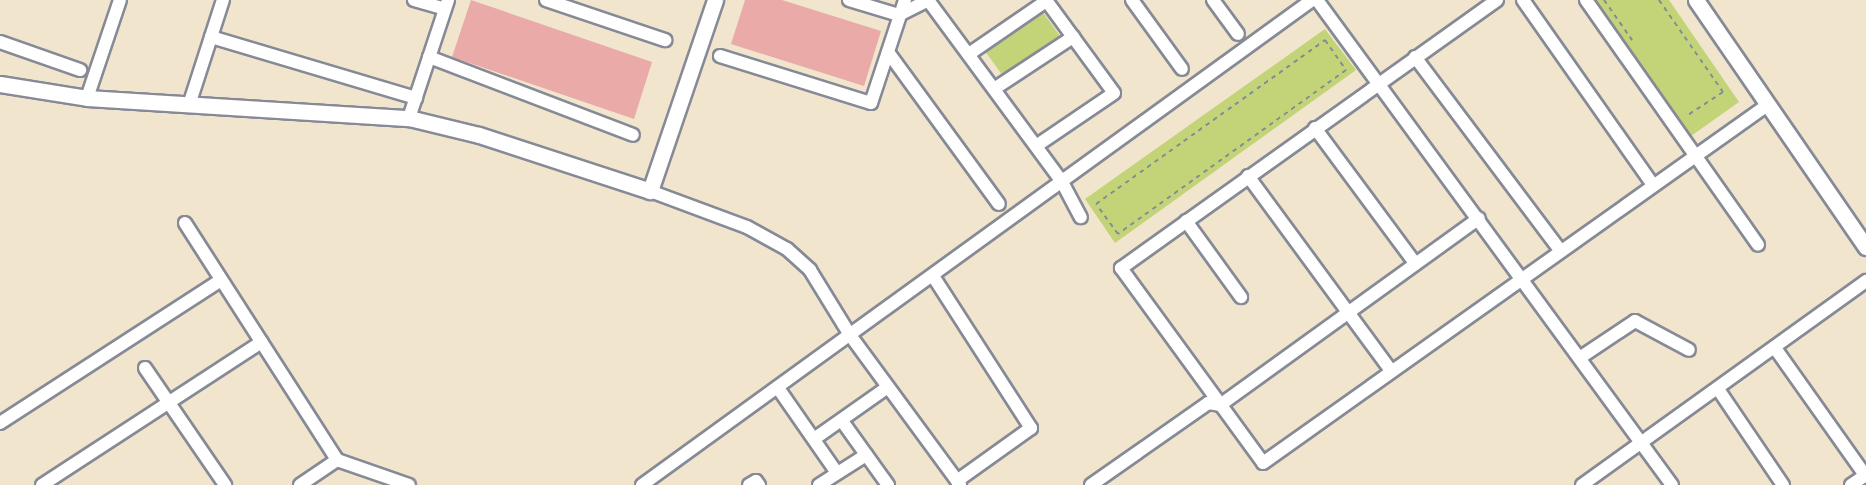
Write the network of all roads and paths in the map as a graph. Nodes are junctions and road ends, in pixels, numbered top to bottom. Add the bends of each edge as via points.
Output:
1 (120, 0) edge
2 (223, 0) edge
3 (414, 0) edge
4 (546, 0) edge
5 (715, 0) edge
6 (849, 0) edge
7 (905, 0) edge
8 (928, 0) edge
9 (1046, 0) edge
10 (1132, 0) edge
11 (1312, 0) edge
12 (1317, 0) edge
13 (1497, 0) edge
14 (1523, 0) edge
15 (1586, 0) edge
16 (1604, 0) edge
17 (1659, 0) edge
18 (1696, 0) edge
19 (1220, 2) edge
20 (447, 5) edge
21 (898, 15) junction
22 (1238, 34) dead end
23 (211, 37) junction
24 (1073, 37) junction
25 (665, 40) dead end
26 (0, 42) edge
27 (1638, 49) dead end
28 (888, 52) junction
29 (969, 54) junction
30 (720, 56) dead end
31 (429, 57) junction
32 (1415, 57) junction
33 (1182, 69) dead end
34 (80, 70) dead end
35 (1346, 70) joint
36 (1379, 82) junction
37 (0, 84) edge
38 (994, 89) junction
39 (87, 98) junction
40 (416, 98) junction
41 (190, 102) junction
42 (1769, 104) junction
43 (1679, 108) dead end
44 (409, 118) junction
45 (1315, 128) junction
46 (633, 135) dead end
47 (1036, 147) junction
48 (1696, 154) junction
49 (1248, 176) junction
50 (1062, 182) junction
51 (1653, 185) junction
52 (650, 191) junction
53 (999, 204) dead end
54 (1082, 217) dead end
55 (1479, 218) junction
56 (1186, 221) junction
57 (185, 223) dead end
58 (1758, 245) dead end
59 (1866, 247) edge
60 (1560, 250) junction
61 (1415, 263) junction
62 (933, 276) junction
63 (1522, 277) junction
64 (221, 280) junction
65 (1866, 281) edge
66 (1241, 297) dead end
67 (1348, 312) junction
68 (850, 335) junction
69 (261, 342) junction
70 (1775, 348) junction
71 (1689, 350) dead end
72 (1581, 357) junction
73 (145, 368) dead end
74 (1391, 371) junction
75 (888, 387) junction
76 (777, 388) junction
77 (1718, 389) junction
78 (170, 401) junction
79 (1220, 405) junction
80 (842, 421) junction
81 (0, 423) edge
82 (814, 439) junction
83 (1643, 444) junction
84 (866, 454) junction
85 (337, 460) junction
86 (837, 473) junction
87 (1866, 475) edge
88 (958, 483) edge
89 (42, 485) edge
90 (225, 485) edge
91 (300, 485) edge
92 (409, 485) edge
93 (642, 485) edge
94 (749, 485) edge
95 (759, 485) edge
96 (819, 485) edge
97 (888, 485) edge
98 (1090, 485) edge
99 (1582, 485) edge
100 (1672, 485) edge
101 (1784, 485) edge
102 (1851, 485) edge

1 - 39 street
2 - 23 street
3 - 20 street
4 - 25 street
5 - 52 street
6 - 21 street
7 - 21 street
8 - 21 street
8 - 29 street
9 - 24 street
9 - 29 street
10 - 33 street
11 - 50 street
12 - 36 street
13 - 32 street
14 - 51 street
15 - 48 street
16 - 27 path
17 - 43 path via 1723,92 1686,118
18 - 42 street
19 - 22 street
20 - 31 street
21 - 28 street
23 - 40 street
23 - 41 street
24 - 38 street
24 - 47 street via 1114,93
26 - 34 street
28 - 30 street via 870,104
28 - 53 street
29 - 38 street
31 - 40 street
31 - 46 street
32 - 36 street
32 - 60 street
35 - 35 path via 1325,40 1096,204 1118,234
36 - 45 street
36 - 55 street
37 - 39 street
38 - 47 street
39 - 41 street
40 - 44 street
41 - 44 street
42 - 48 street
42 - 59 street
44 - 52 street via 479,135
45 - 49 street
45 - 61 street
47 - 50 street
48 - 51 street
48 - 58 street
49 - 56 street
49 - 67 street
50 - 54 street
50 - 62 street
51 - 60 street
52 - 68 street via 747,227 787,249 810,270
55 - 61 street
55 - 63 street
56 - 66 street
56 - 79 street via 1121,268
57 - 64 street
60 - 63 street
61 - 67 street
62 - 68 street
62 - 88 street via 1031,428
63 - 72 street
63 - 74 street
64 - 69 street
64 - 81 street
65 - 70 street
67 - 74 street
67 - 79 street
68 - 75 street
68 - 76 street
69 - 78 street
69 - 85 street
70 - 77 street
70 - 87 street
71 - 72 street via 1635,321
72 - 83 street
73 - 78 street
74 - 79 street via 1263,463
75 - 80 street
75 - 88 street
76 - 82 street
76 - 93 street
77 - 83 street
77 - 101 street
78 - 89 street
78 - 90 street
79 - 98 street via 1208,403
80 - 82 street
80 - 84 street
82 - 86 street
83 - 99 street
83 - 100 street
84 - 86 street
84 - 97 street
85 - 91 street
85 - 92 street
86 - 96 street
87 - 102 street
94 - 95 street via 756,481

